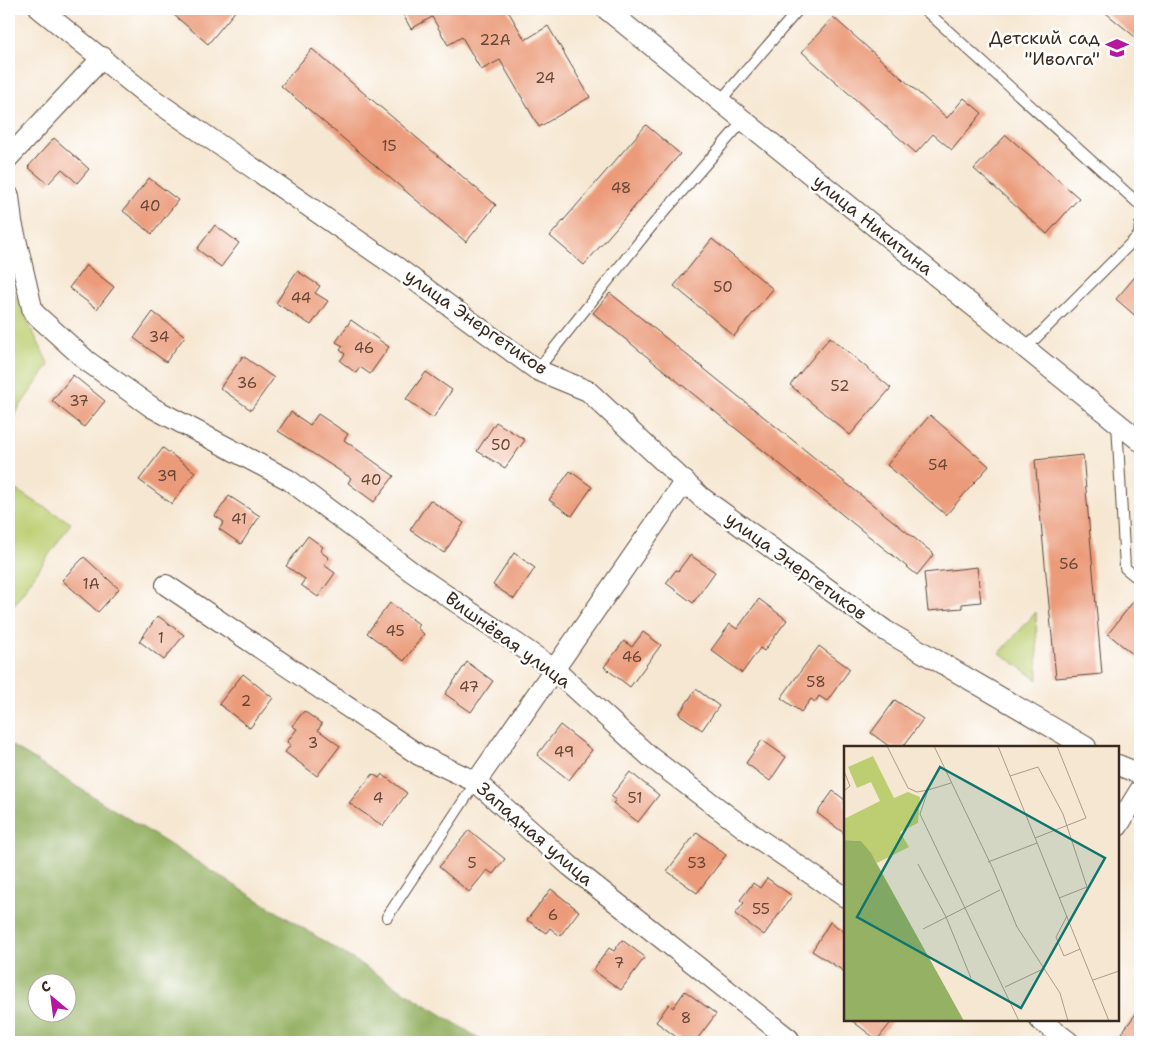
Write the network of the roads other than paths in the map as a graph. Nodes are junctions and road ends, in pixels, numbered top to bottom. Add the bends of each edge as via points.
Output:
1 (40, 9) edge
2 (606, 9) edge
3 (799, 9) edge
4 (924, 9) edge
5 (103, 58) junction
6 (720, 101) junction
7 (744, 120) junction
8 (9, 157) edge
9 (9, 196) edge
10 (1140, 205) edge
11 (1140, 225) edge
12 (1026, 348) junction
13 (537, 370) junction
14 (1117, 422) junction
15 (1140, 441) edge
16 (685, 481) junction
17 (1140, 580) edge
18 (166, 585) dead end
19 (554, 669) junction
20 (1084, 746) edge
21 (1119, 765) edge
22 (1140, 774) edge
23 (476, 782) junction
24 (1140, 790) edge
25 (1119, 824) edge
26 (844, 896) edge
27 (388, 917) dead end
28 (1041, 1021) edge
29 (789, 1039) dead end
30 (1069, 1042) edge

1 - 5 street, улица Энергетиков
2 - 6 street, улица Никитина
3 - 6 lane
4 - 10 lane
5 - 8 street
5 - 13 street, улица Энергетиков via 147,95 398,268
6 - 7 street, улица Никитина
7 - 12 street, улица Никитина
7 - 13 lane via 651,227
9 - 19 street, Вишнёвая улица via 12,222 34,312 87,361 153,408 290,480 412,572
11 - 12 lane via 1139,235
12 - 14 street, улица Никитина
13 - 16 street, улица Энергетиков via 588,391
14 - 15 street, улица Никитина
14 - 17 lane via 1125,568
16 - 19 street
16 - 20 street, улица Энергетиков via 701,497 886,631
18 - 23 street, Западная улица via 419,755
19 - 23 street
19 - 26 street, Вишнёвая улица via 649,756 756,838
21 - 22 street
23 - 27 lane
23 - 29 street, Западная улица via 570,866
24 - 25 street
28 - 30 street

